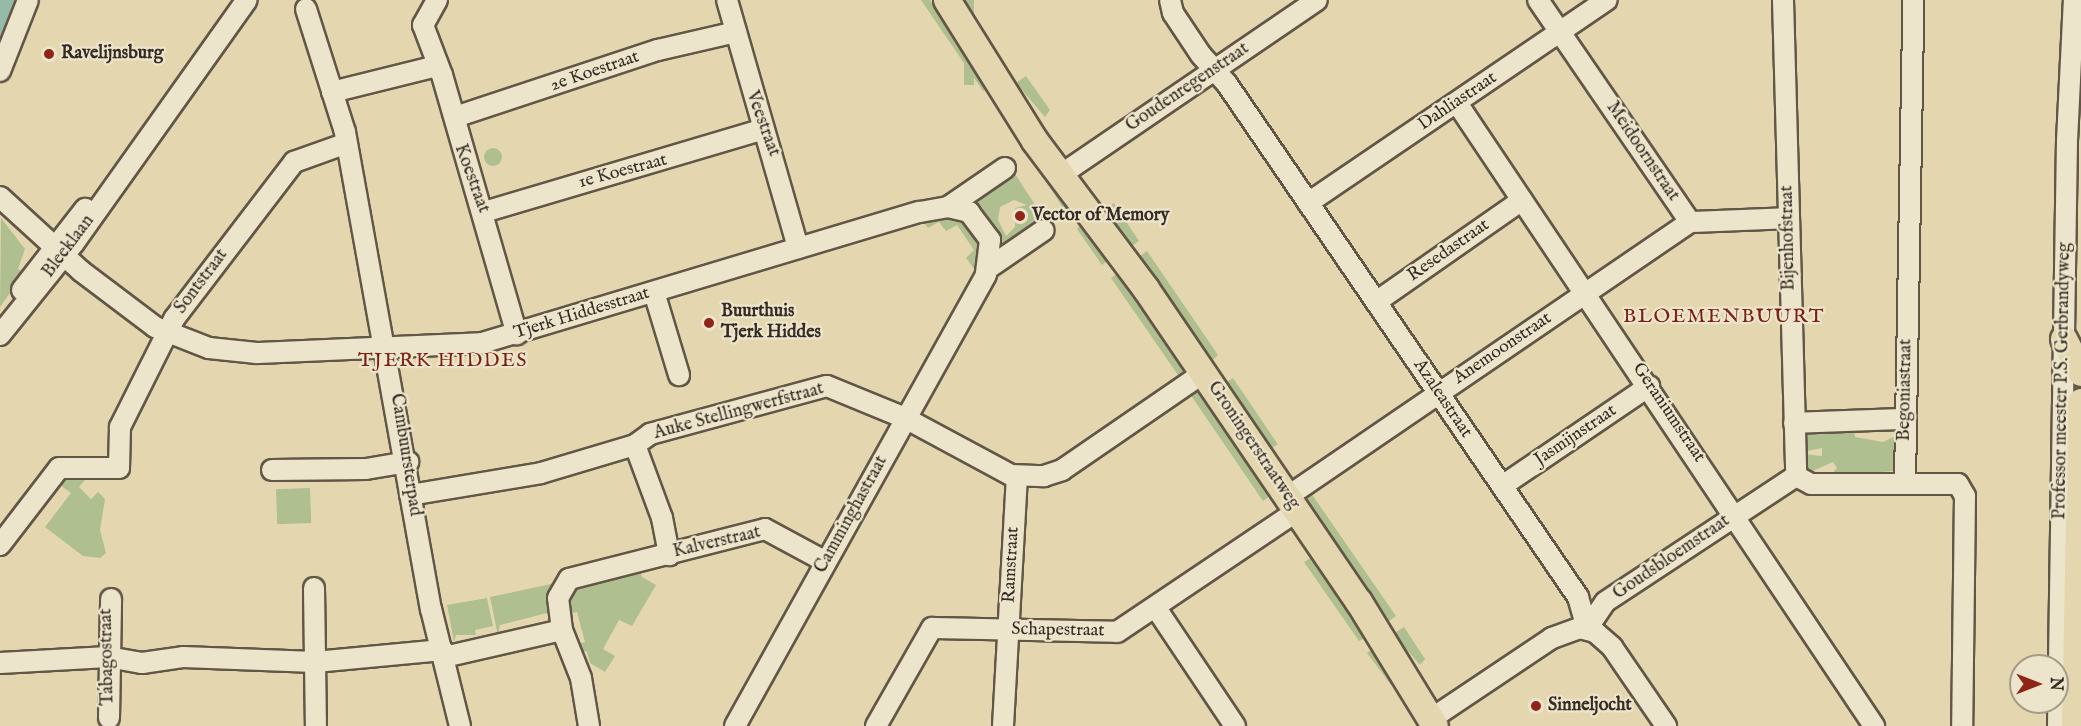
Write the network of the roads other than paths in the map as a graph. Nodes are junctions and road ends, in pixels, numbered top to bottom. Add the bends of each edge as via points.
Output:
1 (28, 0) edge
2 (247, 0) edge
3 (258, 0) edge
4 (437, 0) edge
5 (727, 0) edge
6 (947, 0) edge
7 (1170, 0) edge
8 (1317, 0) edge
9 (1538, 0) edge
10 (1607, 0) edge
11 (1783, 0) edge
12 (1912, 0) edge
13 (2074, 0) edge
14 (306, 9) dead end
15 (228, 32) junction
16 (736, 32) junction
17 (1559, 32) junction
18 (437, 66) junction
19 (1214, 70) junction
20 (0, 71) edge
21 (332, 92) junction
22 (1457, 104) junction
23 (455, 117) junction
24 (761, 130) junction
25 (347, 143) junction
26 (1005, 168) dead end
27 (1066, 171) junction
28 (0, 197) edge
29 (1522, 200) junction
30 (1308, 203) junction
31 (948, 207) junction
32 (484, 212) junction
33 (1788, 218) junction
34 (1690, 222) junction
35 (1044, 230) dead end
36 (798, 248) junction
37 (59, 250) junction
38 (990, 267) junction
39 (654, 292) junction
40 (1586, 293) junction
41 (1376, 302) junction
42 (0, 320) edge
43 (165, 332) junction
44 (517, 334) junction
45 (0, 335) edge
46 (2064, 339) junction
47 (387, 348) junction
48 (1203, 373) junction
49 (2081, 373) edge
50 (679, 375) dead end
51 (1649, 386) junction
52 (2081, 392) edge
53 (1438, 394) junction
54 (2081, 402) edge
55 (905, 418) junction
56 (1905, 419) junction
57 (1794, 423) junction
58 (2063, 424) junction
59 (635, 445) junction
60 (408, 462) junction
61 (272, 470) dead end
62 (1017, 476) junction
63 (1796, 476) junction
64 (1905, 482) junction
65 (1502, 486) junction
66 (411, 495) junction
67 (1292, 504) junction
68 (1734, 516) junction
69 (0, 545) edge
70 (669, 555) junction
71 (826, 562) junction
72 (314, 588) dead end
73 (111, 599) dead end
74 (1156, 608) junction
75 (1587, 629) junction
76 (562, 630) junction
77 (1008, 630) junction
78 (443, 654) junction
79 (108, 657) junction
80 (315, 662) junction
81 (0, 663) edge
82 (109, 718) dead end
83 (1441, 721) edge
84 (316, 726) edge
85 (460, 726) edge
86 (589, 726) edge
87 (735, 726) edge
88 (876, 726) edge
89 (1003, 726) edge
90 (1235, 726) edge
91 (1666, 726) edge
92 (1874, 726) edge
93 (1962, 726) edge
94 (2058, 726) edge
95 (2075, 726) edge

1 - 20 street
2 - 15 street, Bleeklaan
3 - 15 street, Bleeklaan
4 - 18 street, Koestraat via 423,25
5 - 16 street, Veestraat
6 - 27 main road, Groningerstraatweg
7 - 19 street, Azaleastraat via 1173,13
8 - 19 street, Goudenregenstraat
9 - 17 street, Meidoornstraat
10 - 17 street, Dahliastraat
11 - 33 street, Bijenhofstraat
12 - 56 street, Begoniastraat
13 - 46 street, Professor meester P.S. Gerbrandyweg
14 - 21 street, Cambuursterpad
15 - 37 street, Bleeklaan
16 - 23 street, 2e Koestraat via 658,50
16 - 24 street, Veestraat
17 - 22 street, Dahliastraat
17 - 34 street, Meidoornstraat
18 - 21 street
18 - 23 street, Koestraat
19 - 27 street, Goudenregenstraat
19 - 30 street, Azaleastraat
21 - 25 street, Cambuursterpad
22 - 29 street, Geraniumstraat
22 - 30 street, Dahliastraat
23 - 32 street, Koestraat
24 - 32 street, 1e Koestraat
24 - 36 street, Veestraat via 780,173
25 - 43 street, Sontstraat via 294,162
25 - 47 street, Cambuursterpad
26 - 31 street
27 - 48 main road, Groningerstraatweg
28 - 37 street, Tjerk Hiddesstraat
29 - 40 street, Geraniumstraat
29 - 41 street, Resedastraat
30 - 41 street, Azaleastraat
31 - 36 street, Tjerk Hiddesstraat
31 - 38 street via 969,212 983,227 991,247
32 - 44 street, Koestraat
33 - 34 street
33 - 57 street, Bijenhofstraat
34 - 40 street, Anemoonstraat
35 - 38 street
36 - 39 street, Tjerk Hiddesstraat
37 - 42 street, Bleeklaan
37 - 43 street, Tjerk Hiddesstraat
37 - 45 street, Bleeklaan
38 - 55 street, Camminghastraat
39 - 44 street, Tjerk Hiddesstraat
39 - 50 street
40 - 51 street, Geraniumstraat
40 - 53 street, Anemoonstraat
41 - 53 street, Azaleastraat
43 - 47 street, Tjerk Hiddesstraat via 232,352
43 - 69 street, Sontstraat via 120,427 119,468 59,468
44 - 47 street, Tjerk Hiddesstraat via 457,346
46 - 49 main road
46 - 58 street, Professor meester P.S. Gerbrandyweg
47 - 60 street, Cambuursterpad
48 - 62 street via 1062,470
48 - 67 main road, Groningerstraatweg
51 - 65 street, Jasmijnstraat
51 - 68 street, Geraniumstraat
52 - 58 main road
53 - 65 street, Azaleastraat
53 - 67 street, Anemoonstraat
54 - 95 main road, Professor meester P.S. Gerbrandyweg
55 - 59 street, Auke Stellingwerfstraat via 827,386 650,434
55 - 62 street, Auke Stellingwerfstraat
55 - 71 street, Camminghastraat
56 - 57 street
56 - 64 street, Begoniastraat
57 - 63 street, Bijenhofstraat
58 - 94 street, Professor meester P.S. Gerbrandyweg
59 - 66 street, Auke Stellingwerfstraat via 541,473
59 - 70 street via 662,518
60 - 61 street via 366,469
60 - 66 street, Cambuursterpad
62 - 77 street, Ramstraat
63 - 64 street via 1811,484
63 - 68 street, Goudsbloemstraat
64 - 93 street via 1958,484 1965,496
65 - 75 street, Azaleastraat via 1578,597
66 - 78 street, Cambuursterpad
67 - 74 street, Schapestraat
67 - 83 main road, Groningerstraatweg
68 - 75 street, Goudsbloemstraat via 1605,602
68 - 92 street, Geraniumstraat
70 - 71 street, Kalverstraat via 765,529
70 - 76 street, Kalverstraat via 647,555 568,579 558,598
71 - 87 street, Camminghastraat
72 - 80 street
73 - 79 street, Tabagostraat
74 - 77 street, Schapestraat via 1106,634
74 - 90 street
75 - 83 street via 1561,632
75 - 91 street via 1612,647
76 - 78 street
76 - 86 street via 581,678
77 - 88 street, Schapestraat via 932,628
77 - 89 street, Ramstraat
78 - 80 street
78 - 85 street, Cambuursterpad
79 - 80 street via 142,663 194,657
79 - 81 street
79 - 82 street, Tabagostraat
80 - 84 street

